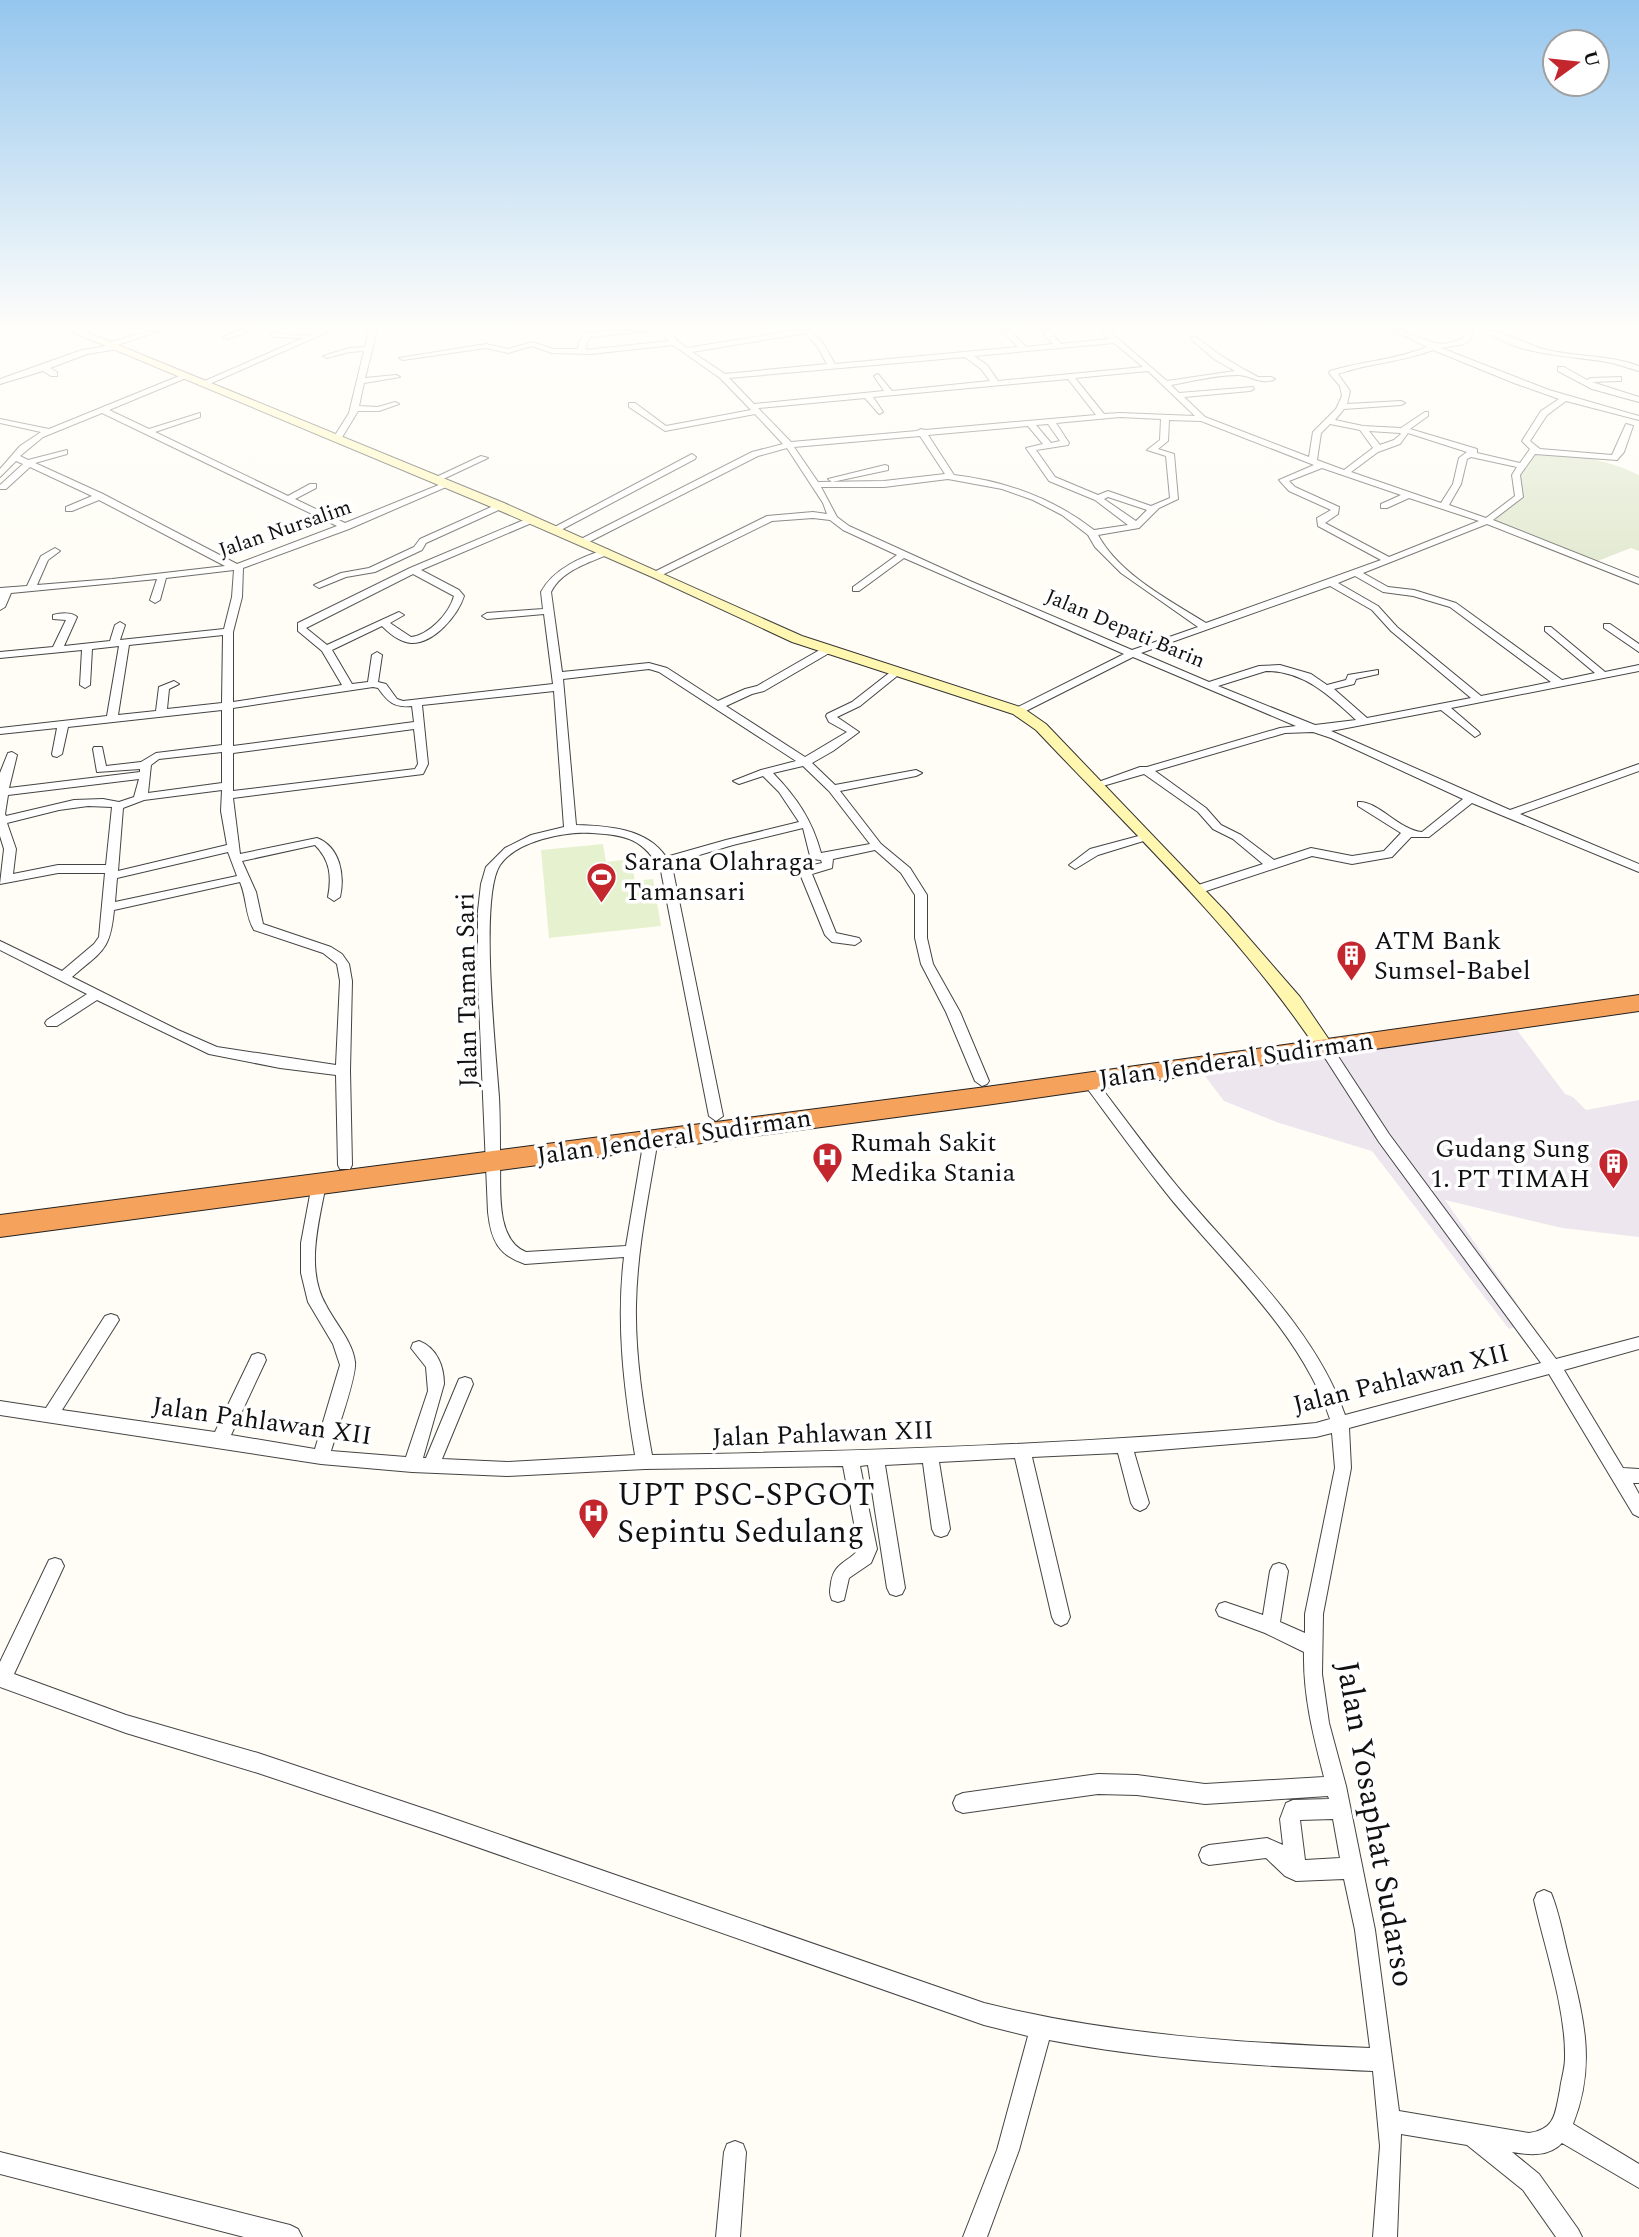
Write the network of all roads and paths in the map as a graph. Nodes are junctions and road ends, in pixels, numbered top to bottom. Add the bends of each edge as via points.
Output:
1 (40, 435) edge
2 (156, 435) edge
3 (332, 435) edge
4 (780, 435) edge
5 (887, 435) edge
6 (923, 435) edge
7 (1040, 435) edge
8 (1060, 435) edge
9 (1164, 435) edge
10 (1244, 435) edge
11 (1316, 435) edge
12 (1368, 435) edge
13 (1405, 435) edge
14 (1422, 435) edge
15 (1530, 435) edge
16 (1623, 435) edge
17 (338, 438) joint
18 (789, 445) junction
19 (1049, 446) junction
20 (1378, 449) junction
21 (1536, 450) junction
22 (64, 452) dead end
23 (1471, 454) junction
24 (15, 457) junction
25 (692, 457) dead end
26 (484, 458) dead end
27 (29, 462) junction
28 (1312, 462) junction
29 (1322, 465) junction
30 (1522, 466) junction
31 (885, 468) dead end
32 (1345, 473) junction
33 (0, 474) edge
34 (950, 476) junction
35 (443, 482) junction
36 (817, 483) junction
37 (313, 486) dead end
38 (3, 487) dead end
39 (1408, 495) junction
40 (100, 496) junction
41 (1098, 498) junction
42 (288, 499) junction
43 (500, 506) junction
44 (1384, 506) dead end
45 (1443, 507) junction
46 (69, 509) dead end
47 (1152, 509) junction
48 (833, 517) junction
49 (531, 520) junction
50 (1487, 521) junction
51 (1136, 526) junction
52 (346, 527) junction
53 (554, 530) junction
54 (1092, 533) junction
55 (582, 542) junction
56 (55, 551) dead end
57 (606, 552) junction
58 (904, 554) junction
59 (1388, 559) junction
60 (237, 567) junction
61 (1639, 569) edge
62 (413, 570) junction
63 (357, 573) junction
64 (657, 573) junction
65 (1356, 573) junction
66 (1627, 576) junction
67 (162, 577) junction
68 (1639, 581) edge
69 (1330, 582) junction
70 (319, 585) dead end
71 (379, 586) junction
72 (31, 588) junction
73 (856, 589) dead end
74 (4, 590) edge
75 (155, 600) dead end
76 (0, 607) edge
77 (549, 611) junction
78 (399, 615) dead end
79 (487, 616) dead end
80 (56, 617) dead end
81 (383, 622) junction
82 (121, 625) dead end
83 (1607, 626) dead end
84 (1205, 627) junction
85 (1548, 629) dead end
86 (228, 632) junction
87 (119, 643) junction
88 (87, 647) junction
89 (57, 649) junction
90 (326, 649) junction
91 (1639, 649) edge
92 (827, 650) junction
93 (1133, 653) junction
94 (0, 655) edge
95 (377, 655) dead end
96 (1639, 668) edge
97 (897, 672) junction
98 (1374, 672) dead end
99 (1602, 675) junction
100 (559, 682) junction
101 (1559, 683) junction
102 (174, 684) dead end
103 (373, 684) junction
104 (85, 685) dead end
105 (1208, 686) junction
106 (349, 688) junction
107 (1326, 688) junction
108 (1479, 699) junction
109 (417, 703) junction
110 (719, 705) junction
111 (226, 706) junction
112 (1443, 706) junction
113 (1018, 711) junction
114 (161, 714) junction
115 (112, 720) junction
116 (1364, 721) junction
117 (63, 725) junction
118 (418, 726) junction
119 (1313, 728) junction
120 (0, 731) edge
121 (1475, 734) dead end
122 (98, 748) dead end
123 (227, 749) junction
124 (57, 754) dead end
125 (12, 755) dead end
126 (805, 762) junction
127 (1639, 767) edge
128 (1144, 769) junction
129 (145, 770) junction
130 (765, 772) junction
131 (916, 773) dead end
132 (739, 781) dead end
133 (1096, 785) junction
134 (833, 789) junction
135 (228, 790) junction
136 (2, 792) junction
137 (141, 797) junction
138 (1471, 798) junction
139 (1362, 804) dead end
140 (118, 805) junction
141 (1511, 814) junction
142 (0, 817) edge
143 (806, 824) junction
144 (570, 827) junction
145 (1408, 833) junction
146 (1146, 837) junction
147 (877, 846) junction
148 (234, 853) junction
149 (1639, 853) edge
150 (827, 857) junction
151 (1620, 859) junction
152 (662, 862) junction
153 (1271, 864) junction
154 (1075, 865) dead end
155 (1639, 868) edge
156 (111, 873) junction
157 (243, 878) junction
158 (4, 879) edge
159 (1196, 890) junction
160 (334, 897) dead end
161 (108, 907) junction
162 (855, 942) dead end
163 (0, 945) edge
164 (65, 976) junction
165 (1639, 990) edge
166 (98, 993) junction
167 (1639, 1003) edge
168 (52, 1023) dead end
169 (1322, 1041) junction
170 (343, 1071) junction
171 (982, 1081) junction
172 (1088, 1082) junction
173 (716, 1116) junction
174 (651, 1139) junction
175 (494, 1154) junction
176 (345, 1165) junction
177 (319, 1184) junction
178 (0, 1212) edge
179 (0, 1226) edge
180 (633, 1251) junction
181 (111, 1320) dead end
182 (1639, 1343) edge
183 (419, 1348) dead end
184 (258, 1360) dead end
185 (1552, 1365) junction
186 (465, 1384) dead end
187 (0, 1408) edge
188 (50, 1415) junction
189 (1340, 1425) junction
190 (220, 1440) junction
191 (1124, 1445) junction
192 (1022, 1450) junction
193 (930, 1455) junction
194 (321, 1457) junction
195 (875, 1458) junction
196 (850, 1459) junction
197 (645, 1462) junction
198 (412, 1465) junction
199 (431, 1466) junction
200 (1618, 1475) junction
201 (1639, 1476) edge
202 (1140, 1503) dead end
203 (1639, 1509) edge
204 (941, 1529) dead end
205 (55, 1566) dead end
206 (1279, 1571) dead end
207 (896, 1588) dead end
208 (838, 1594) dead end
209 (1225, 1610) dead end
210 (1061, 1617) dead end
211 (1270, 1626) junction
212 (1312, 1646) junction
213 (1, 1678) edge
214 (1336, 1786) junction
215 (963, 1803) dead end
216 (1340, 1809) junction
217 (1209, 1855) dead end
218 (1352, 1868) junction
219 (1296, 1871) junction
220 (1544, 1900) dead end
221 (1041, 2029) junction
222 (1383, 2060) junction
223 (1390, 2121) junction
224 (1560, 2129) junction
225 (1469, 2134) junction
226 (735, 2152) dead end
227 (0, 2163) edge
228 (1639, 2177) edge
229 (290, 2237) edge
230 (728, 2237) edge
231 (975, 2237) edge
232 (1385, 2237) edge
233 (1570, 2237) edge

1 - 24 street
2 - 42 street
3 - 17 main road
4 - 18 street, Jalan Depati Barin
5 - 18 street
6 - 34 street
7 - 19 street
8 - 19 street via 1065,443
9 - 47 street via 1164,441 1151,450 1170,454 1174,499
10 - 28 street
11 - 28 street
12 - 20 street
13 - 20 street
14 - 23 street via 1471,449
15 - 21 street via 1526,441
16 - 21 street via 1622,448 1614,458
17 - 35 main road
18 - 36 street, Jalan Depati Barin
18 - 55 street via 755,454
19 - 41 street via 1030,448 1049,476
20 - 32 street
21 - 30 street
22 - 27 street
23 - 30 street
23 - 45 street via 1463,458 1457,484
24 - 27 street
24 - 33 street
25 - 53 street
26 - 35 street, Jalan Nursalim
27 - 38 street
27 - 40 street
28 - 29 street
29 - 32 street
29 - 59 street via 1283,480 1292,489 1336,509 1320,523
30 - 50 street via 1516,475 1519,497
31 - 36 street
32 - 39 street
34 - 36 street via 884,484
34 - 54 street via 1042,500
35 - 43 main road
35 - 52 street, Jalan Nursalim
36 - 48 street, Jalan Depati Barin
37 - 42 street
39 - 44 street
39 - 45 street
40 - 46 street
40 - 60 street
41 - 47 street via 1108,494
41 - 51 street
42 - 52 street
43 - 49 main road
43 - 63 street via 423,541 420,548 393,561
45 - 50 street
47 - 51 street
48 - 58 street, Jalan Depati Barin via 846,528
48 - 64 street via 770,518
49 - 53 main road
49 - 62 street
50 - 59 street
50 - 66 street
51 - 54 street
52 - 60 street, Jalan Nursalim
53 - 55 main road
54 - 84 street via 1133,577
55 - 57 main road
56 - 72 street via 44,558
57 - 64 main road
57 - 77 street via 550,583 545,592
58 - 73 street
58 - 93 street, Jalan Depati Barin
59 - 65 street
60 - 67 street, Jalan Nursalim
60 - 86 street via 240,578
61 - 66 street
62 - 71 street
62 - 81 street via 456,592 457,605 420,640 403,637
63 - 70 street
63 - 71 street
64 - 92 main road
65 - 69 street
65 - 101 street via 1386,590 1414,593 1453,606
66 - 68 street
67 - 72 street, Jalan Nursalim
67 - 75 street
69 - 84 street
69 - 108 street via 1375,608
71 - 90 street via 301,625
72 - 74 street, Jalan Nursalim
74 - 76 street
77 - 79 street
77 - 100 street
78 - 81 street
80 - 89 street via 72,617
81 - 90 street
82 - 87 street
83 - 91 street
84 - 93 street
85 - 99 street
86 - 87 street
86 - 111 street
87 - 88 street
87 - 115 street
88 - 89 street
88 - 104 street
89 - 94 street
90 - 106 street
92 - 97 main road
92 - 110 street via 760,690
93 - 105 street, Jalan Depati Barin
93 - 113 street
95 - 103 street
96 - 99 street
97 - 113 main road
97 - 126 street via 856,704 832,715 854,732
98 - 107 street
99 - 101 street
100 - 109 street
100 - 110 street via 654,667
100 - 144 street
101 - 108 street
102 - 114 street via 164,687
103 - 106 street
103 - 109 street via 383,686 395,702
105 - 107 street via 1275,667 1291,669
105 - 119 street, Jalan Depati Barin
106 - 111 street
107 - 116 street
108 - 112 street
109 - 118 street
110 - 126 street
111 - 114 street
111 - 123 street
112 - 116 street
112 - 121 street
113 - 133 main road via 1041,727
114 - 115 street
115 - 117 street
116 - 119 street
117 - 120 street
117 - 124 street
118 - 123 street
118 - 135 street via 423,761 419,772
119 - 128 street via 1284,730
119 - 138 street, Jalan Depati Barin
122 - 129 street via 101,770
123 - 129 street via 156,756
123 - 135 street
125 - 136 street
126 - 130 street
126 - 134 street
127 - 141 street
128 - 133 street
128 - 153 street
129 - 136 street
129 - 137 street
130 - 132 street
130 - 143 street
131 - 134 street
133 - 146 main road
134 - 147 street
135 - 137 street
135 - 148 street
136 - 142 street
137 - 140 street
138 - 141 street, Jalan Depati Barin
138 - 145 street via 1425,835
139 - 145 street
140 - 142 street via 99,801
140 - 156 street
141 - 151 street, Jalan Depati Barin
142 - 158 street via 10,849
143 - 150 street via 814,853
143 - 152 street
144 - 152 street, Jalan Taman Sari via 645,843
144 - 175 street, Jalan Taman Sari via 514,848 492,866 487,879
145 - 153 street via 1392,853 1377,858 1352,860 1314,852
146 - 154 street via 1094,852
146 - 159 main road
147 - 150 street
147 - 171 street via 906,872 921,895 924,958
148 - 156 street
148 - 157 street
148 - 160 street via 318,841 338,870
149 - 151 street
150 - 162 street via 827,866 806,873 831,935
151 - 155 street, Jalan Depati Barin
152 - 173 street
153 - 159 street
156 - 158 street via 58,869
156 - 161 street
157 - 161 street
157 - 170 street via 258,926 327,950 343,964
159 - 169 main road via 1294,1001
161 - 164 street via 103,942
163 - 164 street
164 - 166 street
165 - 169 highway, Jalan Jenderal Sudirman
166 - 168 street
166 - 170 street via 214,1051
167 - 169 highway, Jalan Jenderal Sudirman
169 - 171 highway, Jalan Jenderal Sudirman
169 - 172 highway, Jalan Jenderal Sudirman
169 - 185 street via 1374,1123
170 - 176 street
171 - 173 highway, Jalan Jenderal Sudirman
172 - 174 highway, Jalan Jenderal Sudirman
172 - 189 street, Jalan Yosaphat Sudarso via 1300,1345 1331,1398
173 - 175 highway, Jalan Jenderal Sudirman
174 - 175 highway, Jalan Jenderal Sudirman
174 - 180 street
175 - 176 highway, Jalan Jenderal Sudirman
175 - 177 highway, Jalan Jenderal Sudirman
175 - 180 street, Jalan Taman Sari via 497,1225 503,1244 514,1255 545,1258
176 - 178 highway, Jalan Jenderal Sudirman
177 - 179 highway, Jalan Jenderal Sudirman
177 - 194 street via 308,1274 317,1305 348,1364
180 - 197 street via 628,1304 630,1372
181 - 188 street
182 - 185 street, Jalan Pahlawan XII
183 - 198 street via 429,1355 437,1379
184 - 190 street
185 - 189 street, Jalan Pahlawan XII
185 - 200 street
186 - 199 street
187 - 188 street, Jalan Pahlawan XII
188 - 190 street, Jalan Pahlawan XII
189 - 191 street, Jalan Pahlawan XII
189 - 212 street, Jalan Yosaphat Sudarso via 1343,1468
190 - 194 street, Jalan Pahlawan XII
191 - 192 street, Jalan Pahlawan XII
191 - 202 street
192 - 193 street, Jalan Pahlawan XII
192 - 210 street
193 - 195 street, Jalan Pahlawan XII
193 - 204 street
194 - 198 street, Jalan Pahlawan XII
195 - 196 street, Jalan Pahlawan XII
195 - 207 street
196 - 197 street, Jalan Pahlawan XII
196 - 208 street via 868,1549 865,1557 841,1574
197 - 199 street, Jalan Pahlawan XII via 507,1469
198 - 199 street, Jalan Pahlawan XII
200 - 201 street
200 - 203 street
205 - 213 street
206 - 211 street
209 - 211 street
211 - 212 street
212 - 214 street, Jalan Yosaphat Sudarso via 1319,1723
213 - 221 street via 126,1724 437,1823 984,2014
214 - 215 street via 1205,1794 1098,1784
214 - 216 street, Jalan Yosaphat Sudarso
216 - 218 street, Jalan Yosaphat Sudarso
216 - 219 street via 1293,1810
217 - 219 street via 1270,1849
218 - 219 street
218 - 222 street, Jalan Yosaphat Sudarso
220 - 224 street via 1574,2024 1576,2060
221 - 222 street via 1122,2043 1220,2052
221 - 231 street via 1008,2150
222 - 223 street, Jalan Yosaphat Sudarso
223 - 225 street
223 - 232 street, Jalan Yosaphat Sudarso
224 - 225 street via 1539,2144
224 - 228 street
225 - 233 street via 1531,2182
226 - 230 street
227 - 229 street

